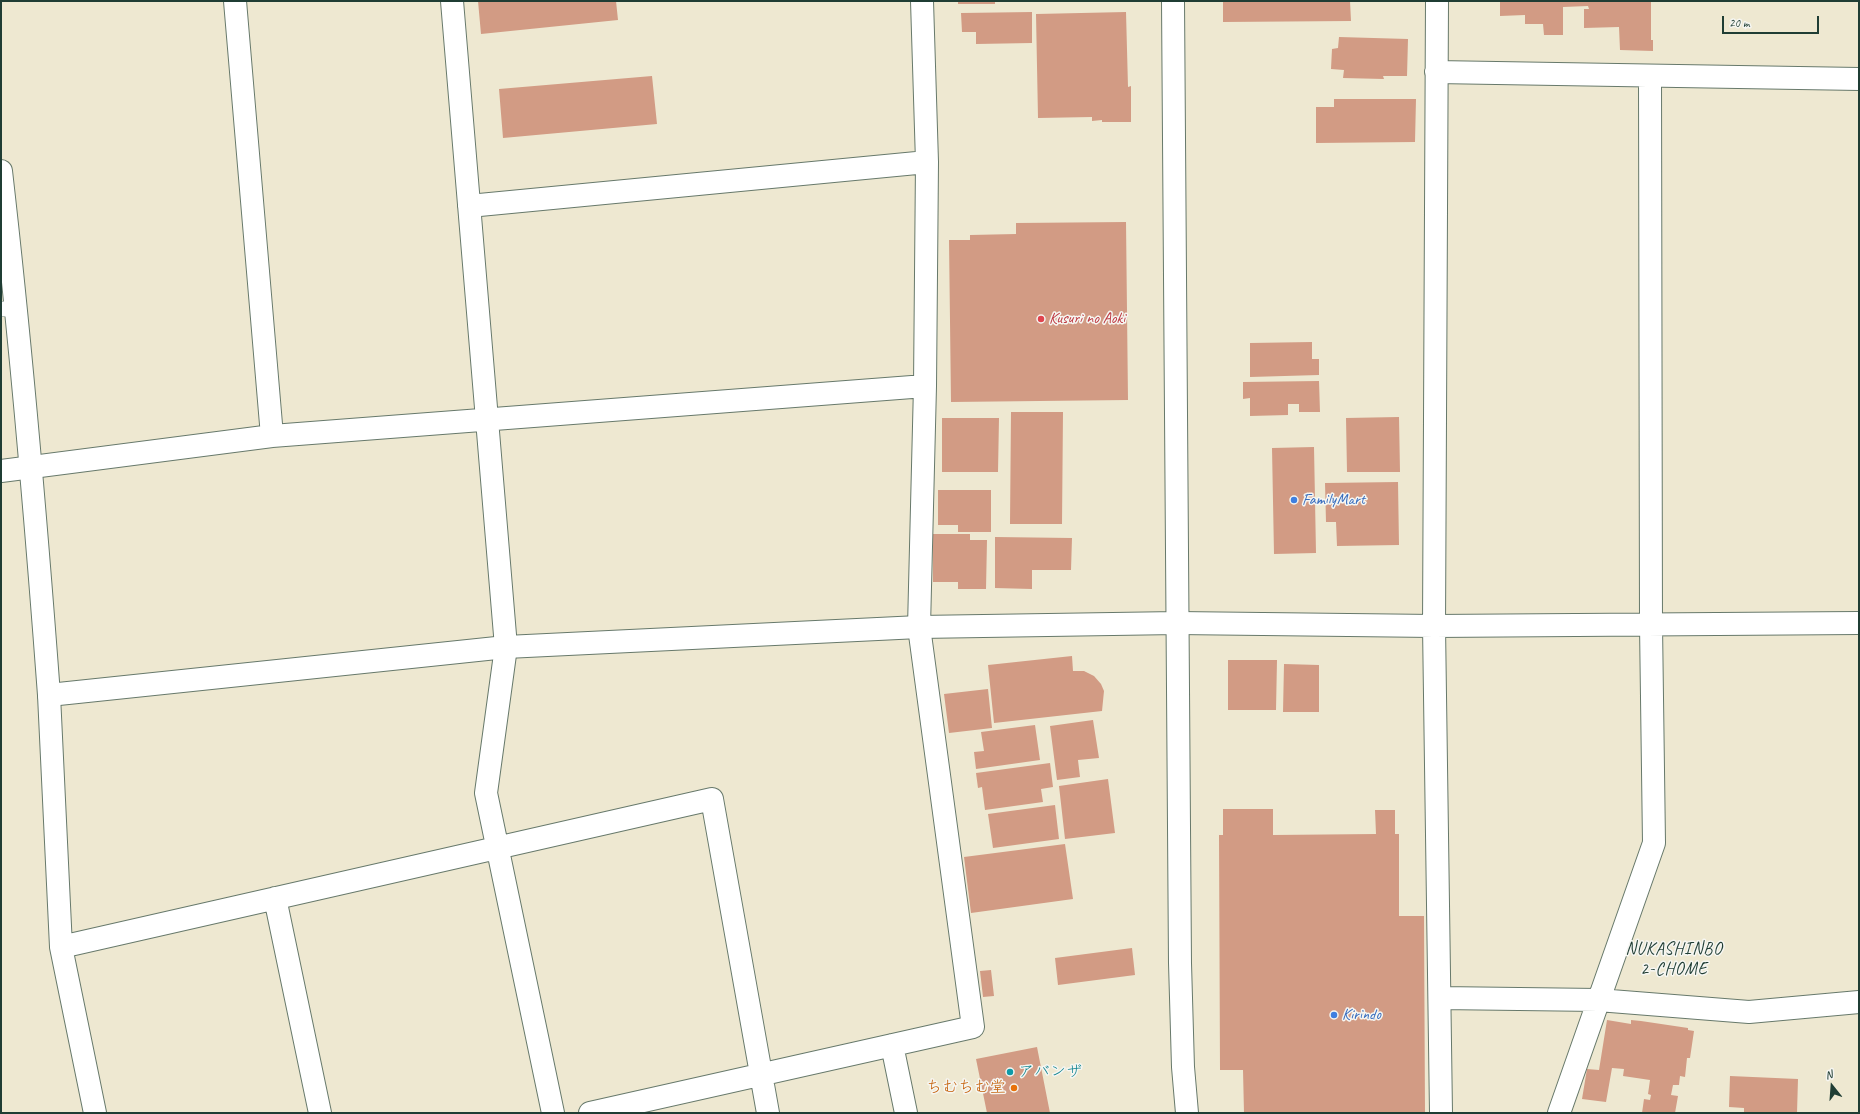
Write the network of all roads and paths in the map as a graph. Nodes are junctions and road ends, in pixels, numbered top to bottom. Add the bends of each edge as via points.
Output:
1 (235, 1) edge
2 (452, 1) edge
3 (922, 1) edge
4 (1173, 1) edge
5 (1437, 1) edge
6 (1436, 72) junction
7 (1650, 76) junction
8 (1859, 79) edge
9 (927, 162) junction
10 (1, 171) edge
11 (469, 206) junction
12 (9, 309) edge
13 (925, 386) junction
14 (487, 418) junction
15 (272, 436) junction
16 (31, 467) junction
17 (1, 471) edge
18 (1177, 623) junction
19 (1859, 623) edge
20 (1651, 625) junction
21 (1434, 626) junction
22 (919, 627) junction
23 (506, 647) junction
24 (49, 695) junction
25 (497, 848) junction
26 (275, 898) junction
27 (61, 947) junction
28 (1440, 998) junction
29 (1598, 1000) junction
30 (1859, 1002) edge
31 (892, 1045) junction
32 (760, 1075) junction
33 (95, 1113) edge
34 (320, 1113) edge
35 (553, 1113) edge
36 (590, 1113) edge
37 (768, 1113) edge
38 (906, 1113) edge
39 (1187, 1113) edge
40 (1441, 1113) edge
41 (1560, 1113) edge

1 - 15 street
2 - 11 street
3 - 9 street
4 - 18 street
5 - 6 street
6 - 7 street
6 - 21 street
7 - 8 street
7 - 20 street
9 - 11 street
9 - 13 street
10 - 12 street
11 - 14 street
12 - 16 street
13 - 14 street
13 - 22 street
14 - 15 street
14 - 23 street
15 - 16 street
16 - 17 street
16 - 24 street
18 - 21 street
18 - 22 street
18 - 39 street via 1180,963
19 - 20 street
20 - 21 street
20 - 29 street via 1654,843
21 - 28 street
22 - 23 street
22 - 31 street via 973,1027
23 - 24 street
23 - 25 street via 486,793
24 - 27 street
25 - 26 street
25 - 32 street via 712,799
25 - 35 street
26 - 27 street
26 - 34 street
27 - 33 street
28 - 29 street
28 - 40 street
29 - 30 street via 1749,1012
29 - 41 street
31 - 32 street
31 - 38 street
32 - 36 street
32 - 37 street

